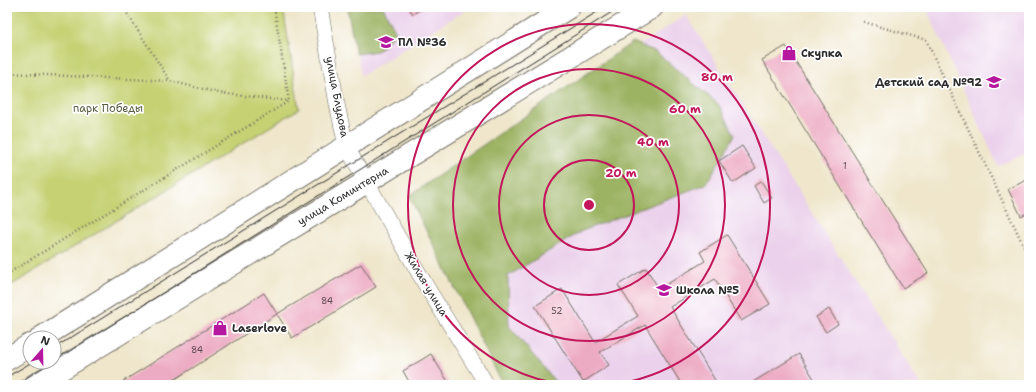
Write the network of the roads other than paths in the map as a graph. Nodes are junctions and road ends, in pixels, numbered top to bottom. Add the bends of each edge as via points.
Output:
1 (320, 7) edge
2 (569, 7) edge
3 (652, 7) edge
4 (346, 146) junction
5 (367, 181) junction
6 (54, 330) edge
7 (22, 350) edge
8 (7, 359) edge
9 (35, 385) edge
10 (488, 385) edge

1 - 4 street, улица Блудова
2 - 4 street
3 - 5 street, улица Коминтерна
4 - 5 street, улица Блудова
4 - 6 street
5 - 9 street, улица Коминтерна
5 - 10 street, Жилая улица via 428,289
7 - 8 street

